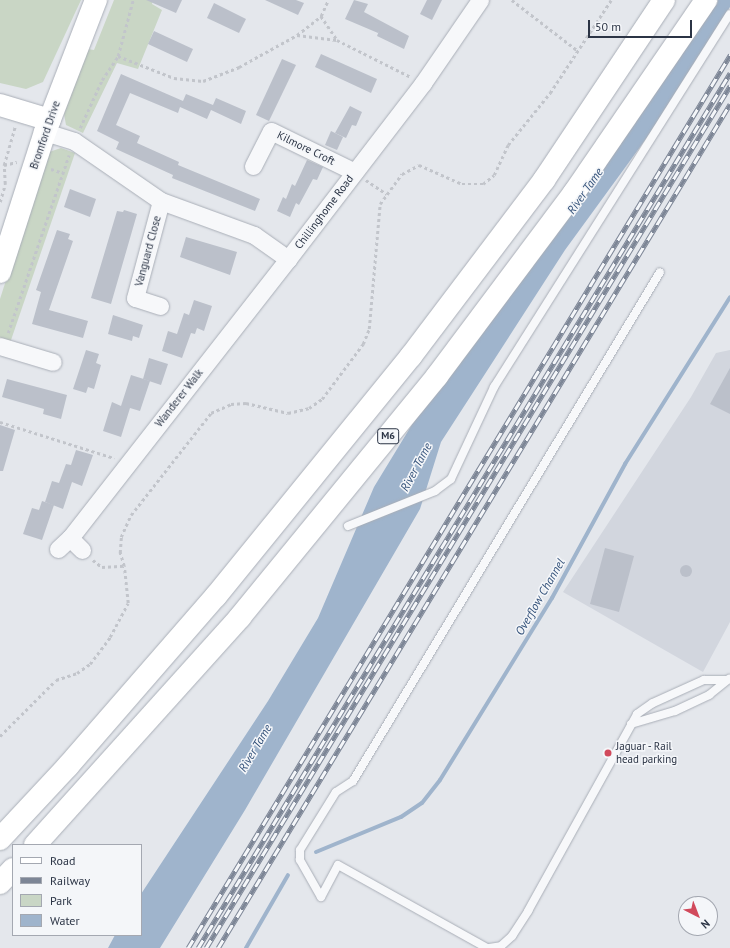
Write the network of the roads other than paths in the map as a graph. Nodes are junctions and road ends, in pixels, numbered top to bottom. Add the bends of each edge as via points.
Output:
1 (96, 0) edge
2 (480, 0) edge
3 (664, 0) edge
4 (706, 0) edge
5 (730, 14) edge
6 (10, 108) edge
7 (47, 126) junction
8 (253, 166) dead end
9 (355, 172) junction
10 (161, 201) junction
11 (288, 259) junction
12 (0, 272) edge
13 (660, 272) dead end
14 (160, 306) dead end
15 (1, 347) edge
16 (53, 362) dead end
17 (348, 526) dead end
18 (82, 550) road end
19 (729, 680) edge
20 (631, 724) junction
21 (0, 839) edge
22 (36, 844) edge
23 (12, 870) edge
24 (0, 883) edge
25 (488, 948) edge

1 - 7 main road, Bromford Drive
2 - 9 street, Chillinghome Road via 423,83
3 - 21 main road via 544,180 411,356 216,596 68,766
4 - 22 main road, M6 via 574,193 437,376 240,617
5 - 17 lane via 494,387 451,479 435,491
6 - 7 main road
7 - 10 street, Chillinghome Road via 74,141
7 - 12 main road, Bromford Drive
8 - 9 street, Kilmore Croft via 271,131
9 - 11 street, Chillinghome Road
10 - 11 street, Chillinghome Road via 254,236
10 - 14 street, Vanguard Close via 135,298
11 - 18 street, Wanderer Walk via 64,543
13 - 25 lane via 353,781 336,792 300,850 300,860 321,897 338,866
15 - 16 street
19 - 20 lane via 709,695 674,711
19 - 20 lane via 704,680 678,691 636,714
20 - 25 lane via 512,936 500,946
23 - 24 main road

